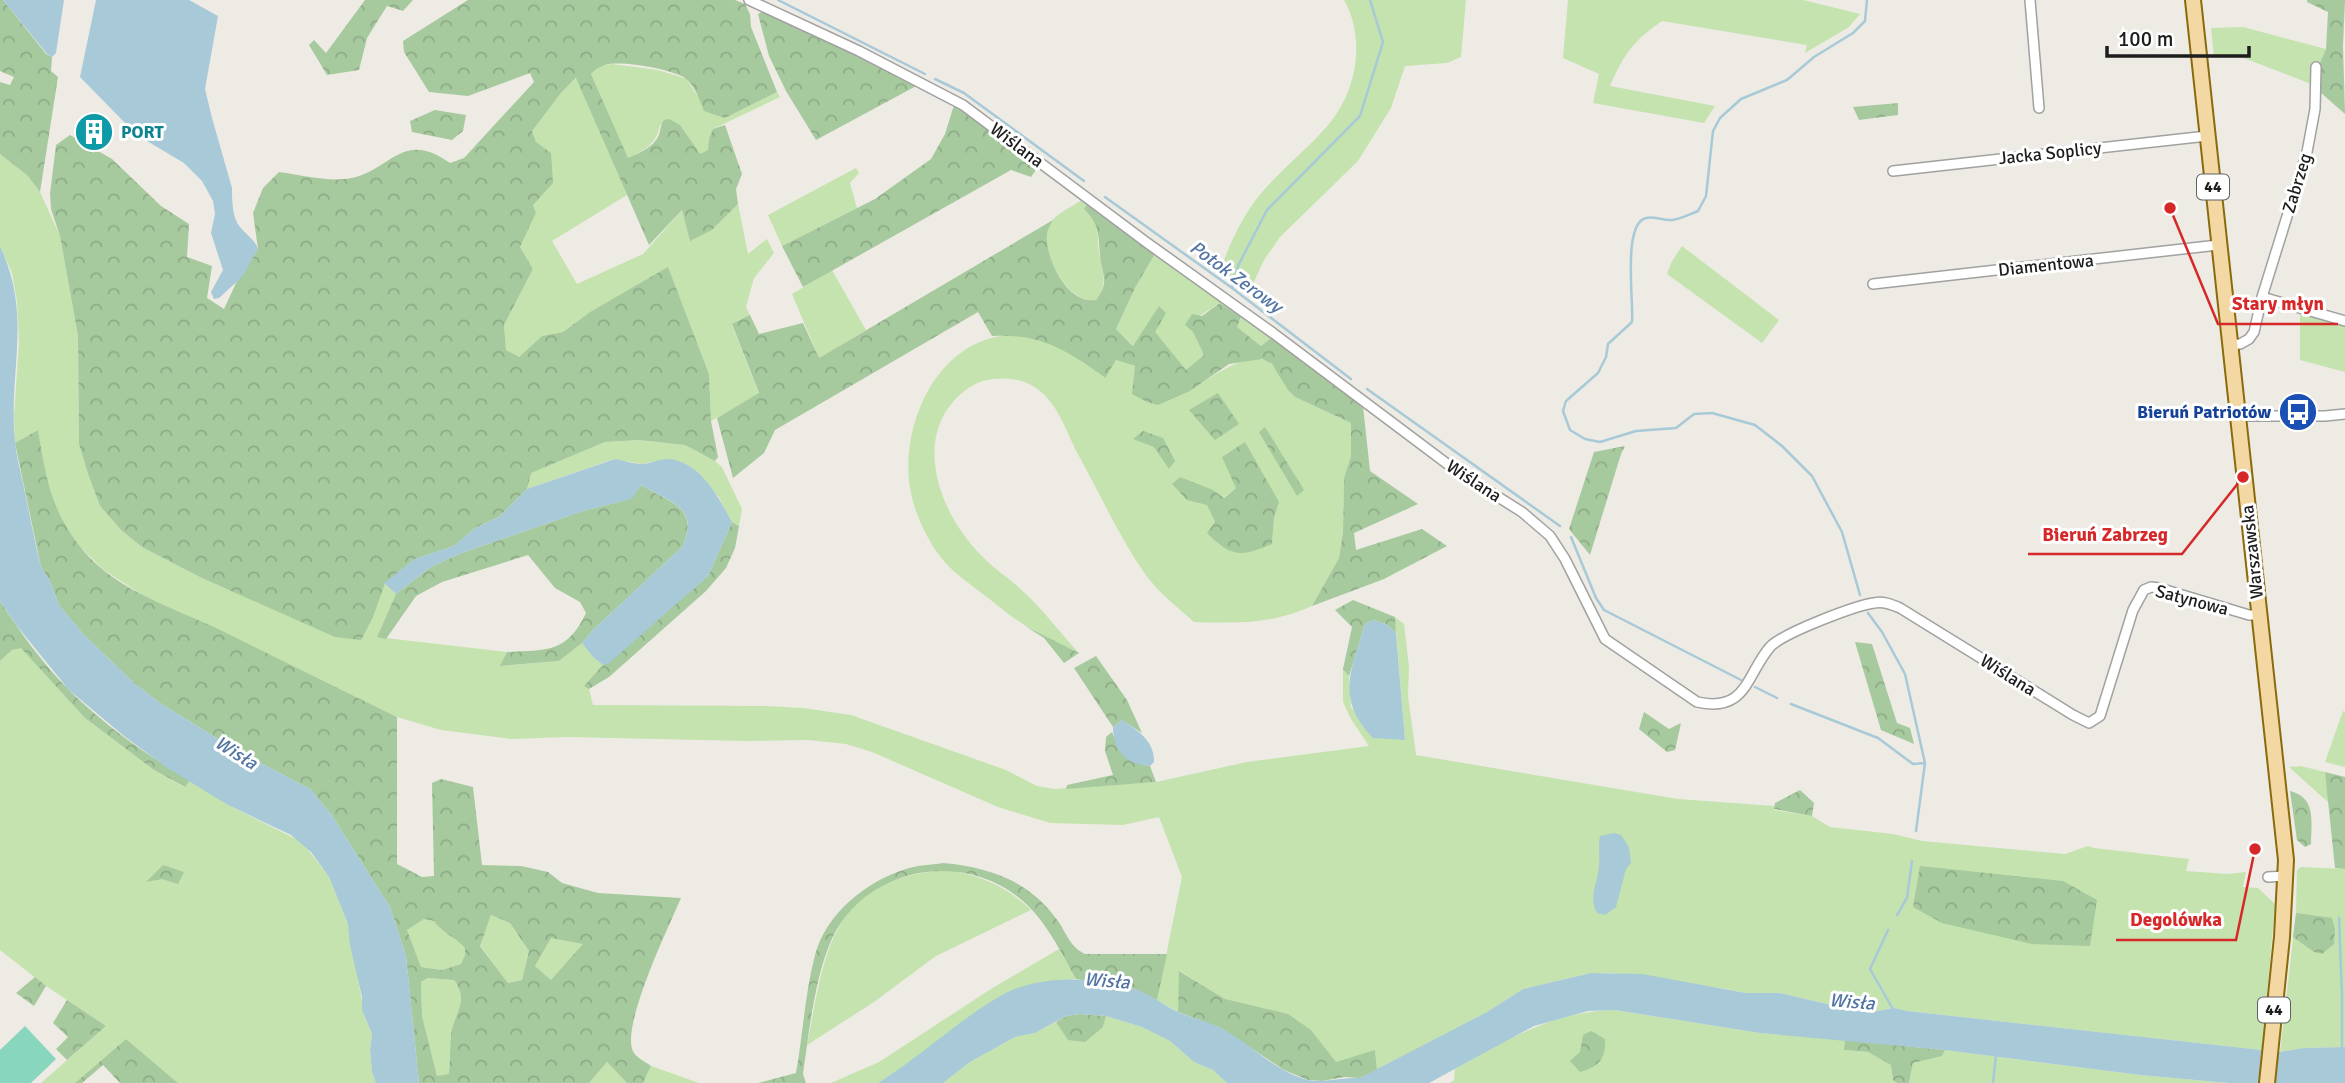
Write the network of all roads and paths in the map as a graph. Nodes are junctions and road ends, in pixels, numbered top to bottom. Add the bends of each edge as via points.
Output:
1 (749, 0) edge
2 (2030, 0) edge
3 (2193, 0) edge
4 (2316, 66) dead end
5 (2039, 108) dead end
6 (2207, 136) junction
7 (1893, 170) dead end
8 (2218, 245) junction
9 (1873, 284) dead end
10 (2263, 297) junction
11 (2345, 321) edge
12 (2229, 345) junction
13 (2345, 414) edge
14 (2237, 416) junction
15 (2259, 615) junction
16 (2122, 647) joint
17 (2286, 876) junction
18 (2268, 877) dead end
19 (2267, 1083) edge

1 - 16 street, Wiślana via 963,105 1443,461 1522,512 1550,536 1605,639 1697,702 1715,705 1739,696 1771,646 1783,636 1873,603 1900,608 2089,723 2100,716
2 - 5 street
3 - 6 main road, Warszawska / 44
4 - 10 street, Zabrzeg via 2307,152
6 - 7 street, Jacka Soplicy
6 - 8 main road, Warszawska / 44
8 - 9 street, Diamentowa
8 - 12 main road, Warszawska / 44
10 - 11 street
10 - 12 street, Zabrzeg via 2254,332 2240,344
12 - 14 main road, Warszawska / 44
13 - 14 street
14 - 15 main road, Warszawska / 44
15 - 16 street, Satynowa via 2151,587 2144,590 2133,610
15 - 17 main road, Warszawska / 44
17 - 18 street
17 - 19 main road, Warszawska / 44

